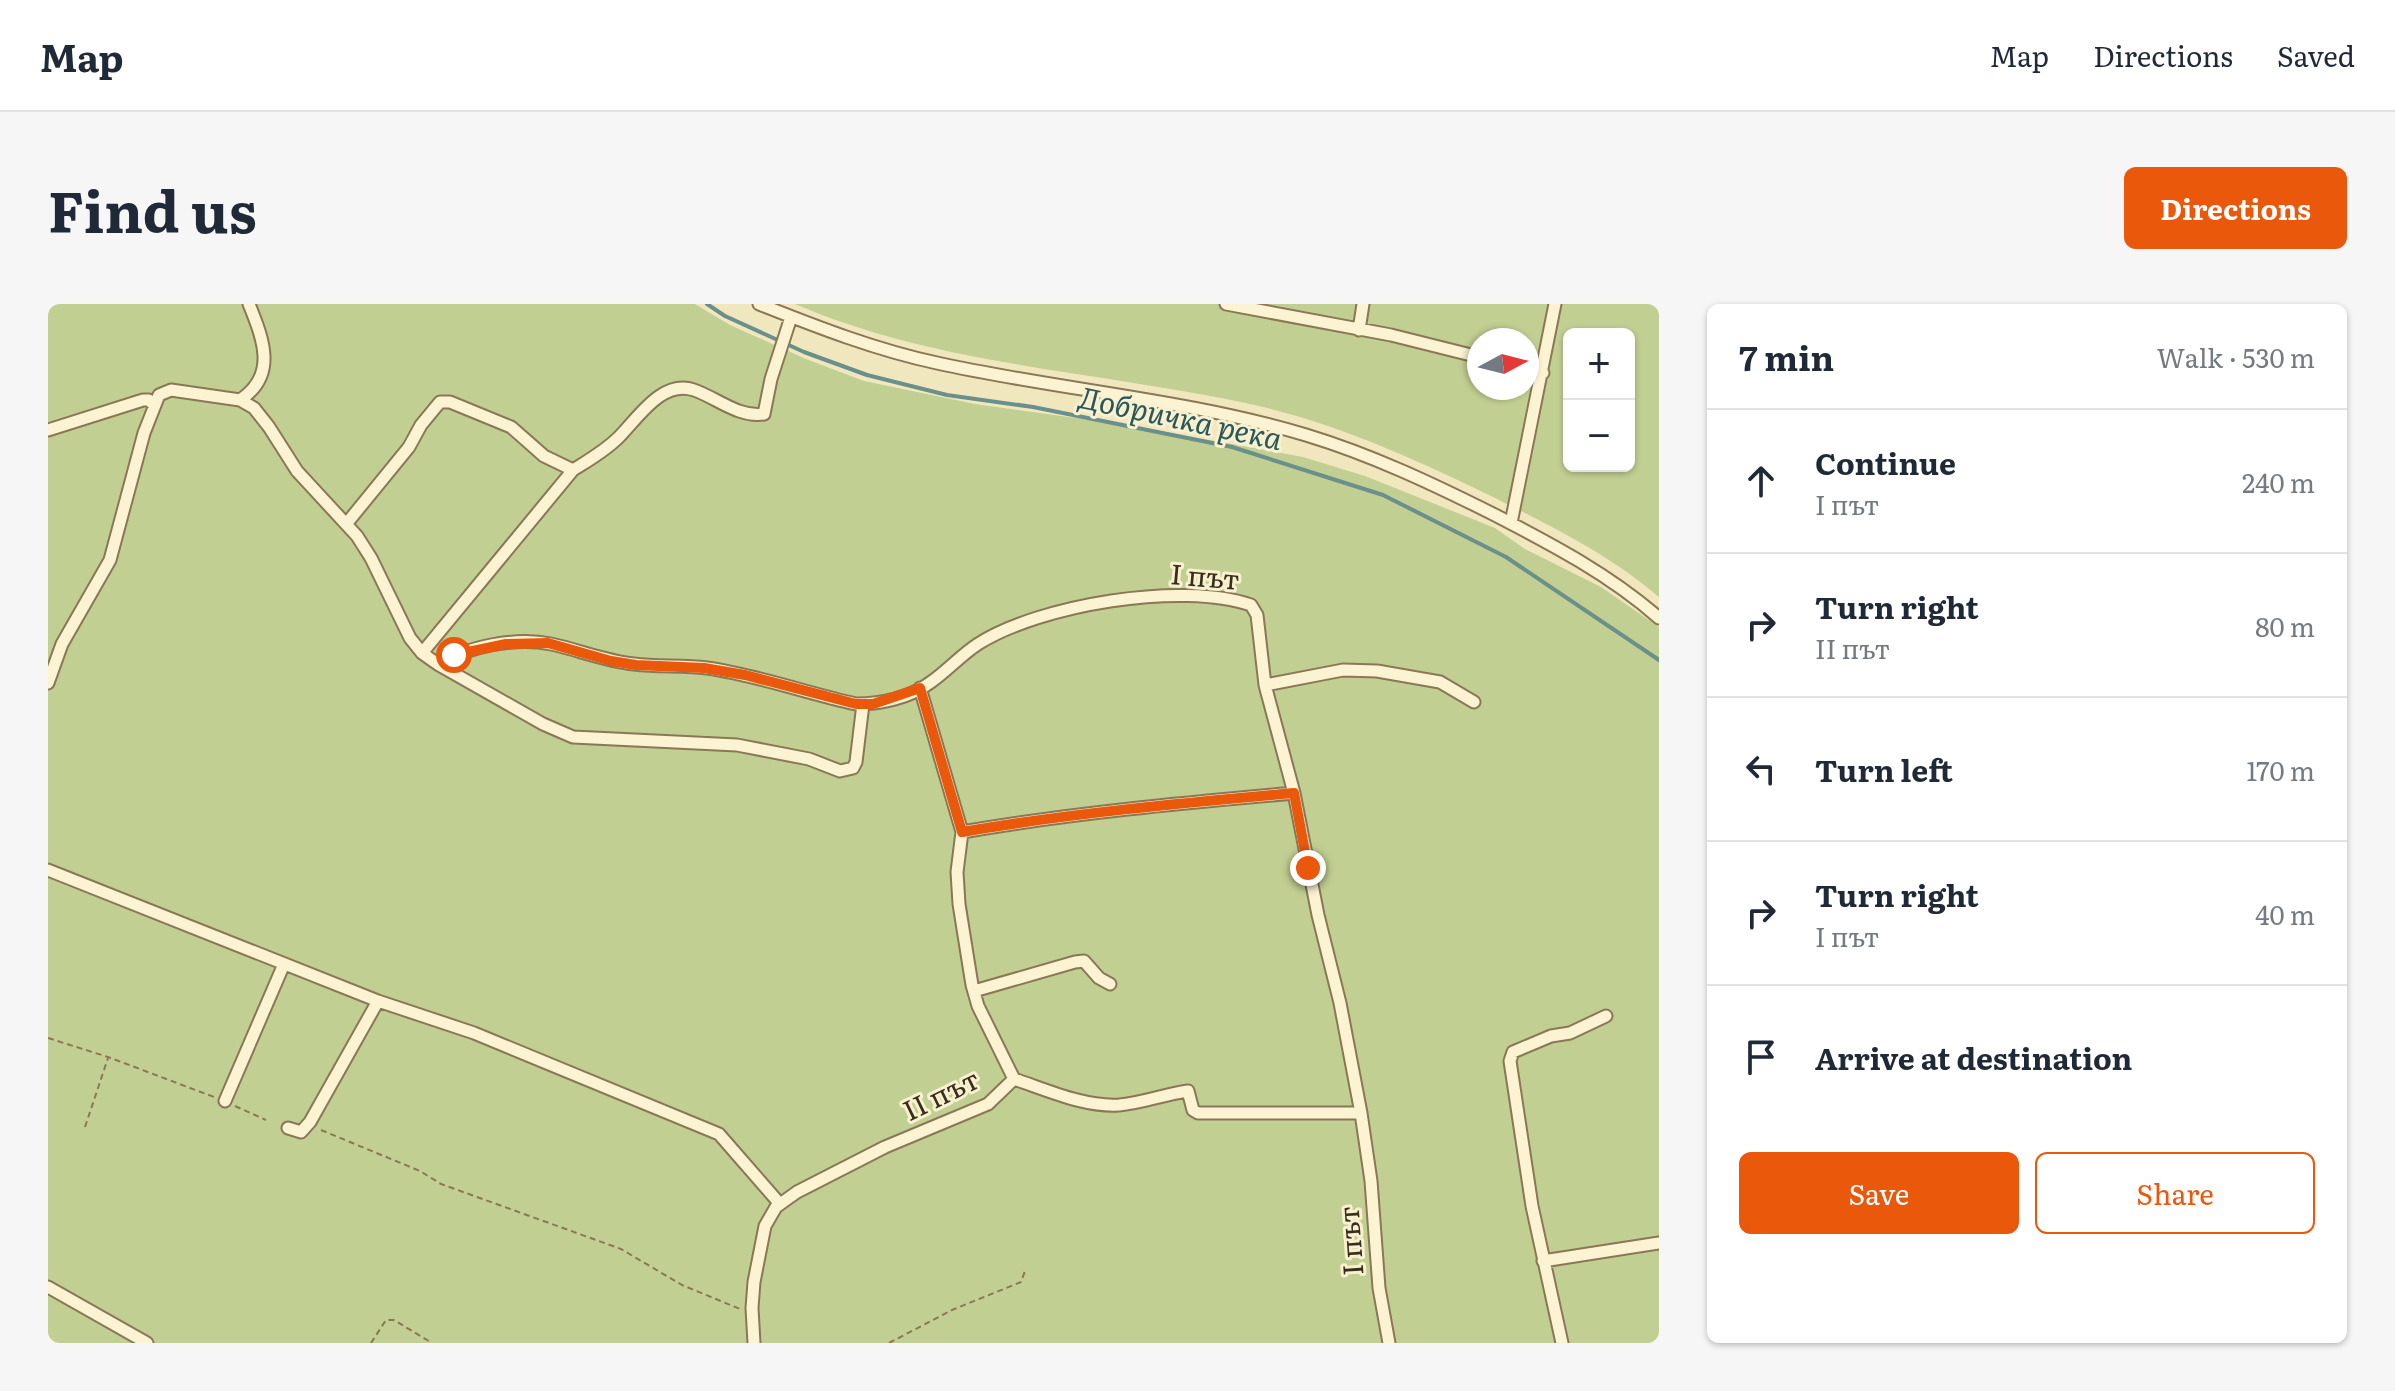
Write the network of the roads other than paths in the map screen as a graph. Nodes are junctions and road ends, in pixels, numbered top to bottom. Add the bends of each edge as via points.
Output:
1 (249, 304) edge
2 (759, 304) edge
3 (1226, 304) edge
4 (1363, 304) edge
5 (1555, 304) edge
6 (791, 317) junction
7 (1359, 330) junction
8 (1467, 354) edge
9 (1539, 372) edge
10 (1543, 373) junction
11 (240, 400) junction
12 (154, 405) junction
13 (48, 430) edge
14 (573, 470) junction
15 (347, 523) junction
16 (1511, 523) junction
17 (1659, 618) edge
18 (422, 653) junction
19 (439, 665) junction
20 (48, 683) edge
21 (1265, 685) junction
22 (920, 688) junction
23 (1474, 702) dead end
24 (863, 704) junction
25 (1294, 793) junction
26 (962, 832) junction
27 (48, 870) edge
28 (284, 964) junction
29 (1110, 984) dead end
30 (974, 991) junction
31 (378, 1001) junction
32 (1606, 1016) dead end
33 (1014, 1079) junction
34 (225, 1101) road end
35 (1361, 1113) junction
36 (288, 1128) dead end
37 (780, 1204) junction
38 (1659, 1243) edge
39 (1543, 1261) junction
40 (48, 1287) edge
41 (147, 1343) edge
42 (754, 1343) edge
43 (1389, 1343) edge
44 (1562, 1343) edge

1 - 11 street via 261,335 262,376
2 - 6 street
3 - 7 street
4 - 7 street
5 - 10 street
6 - 14 street via 764,414 734,410 683,387 668,391 609,446
6 - 16 street via 936,363 1305,435 1414,474
7 - 8 street
9 - 10 street
10 - 16 street
11 - 12 street via 171,390 159,395
11 - 15 street via 254,408 297,471
12 - 13 street via 143,400
12 - 20 street via 110,560 62,644
14 - 15 street via 544,456 511,427 440,402
14 - 18 street
15 - 18 street
16 - 17 street via 1578,559
18 - 19 street
19 - 24 street, І път via 482,648 548,643 611,661 745,675
19 - 24 street via 573,737 737,745 809,759 840,771 856,762
21 - 22 street, І път via 1257,615 1251,605 1163,596 1103,603 1018,624 979,644
21 - 23 street via 1343,670 1377,671 1440,682
21 - 25 street, І път
22 - 24 street, І път
22 - 26 street, ІІ път
25 - 26 street via 1129,808
25 - 35 street, І път
26 - 30 street, ІІ път via 959,904
27 - 28 street
28 - 31 street
28 - 34 street
29 - 30 street via 1084,961
30 - 33 street, ІІ път
31 - 36 street via 310,1122 301,1132
31 - 37 street via 474,1033 719,1134
32 - 39 street via 1511,1056
33 - 35 street via 1104,1104 1188,1091 1198,1113
33 - 37 street, ІІ път via 988,1104 885,1147
35 - 43 street, І път
37 - 42 street via 765,1226 754,1282
38 - 39 street
39 - 44 street
40 - 41 street

